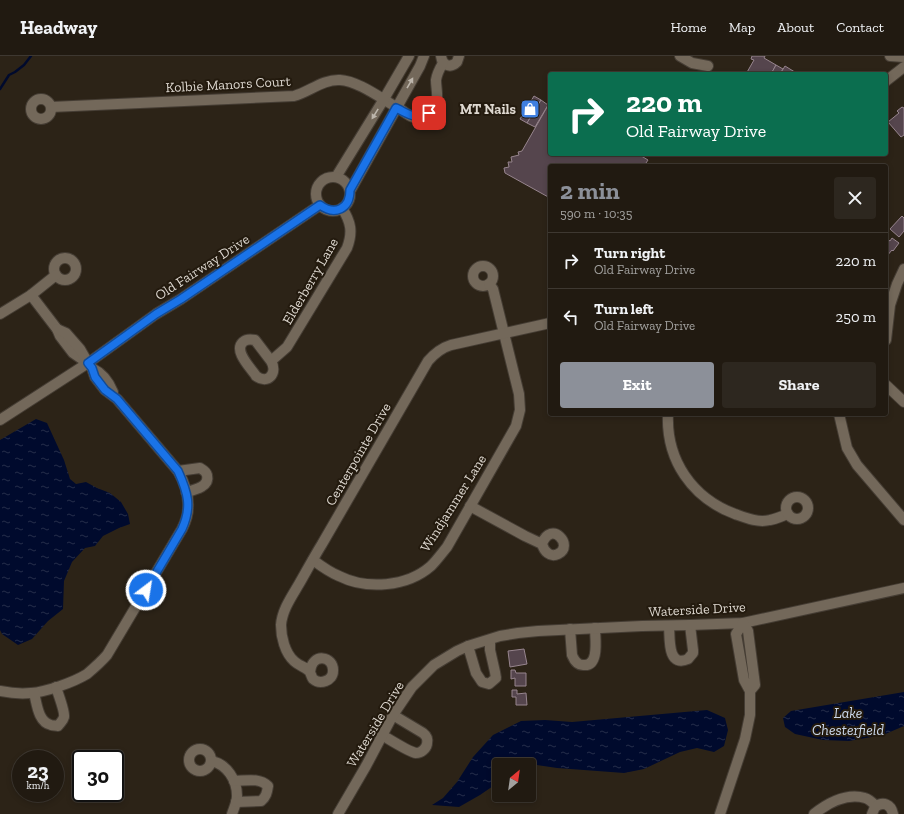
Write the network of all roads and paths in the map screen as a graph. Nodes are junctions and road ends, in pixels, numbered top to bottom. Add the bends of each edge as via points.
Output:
1 (409, 56) edge
2 (424, 56) edge
3 (459, 56) edge
4 (680, 56) edge
5 (890, 56) edge
6 (904, 57) edge
7 (442, 60) edge
8 (708, 66) dead end
9 (904, 67) edge
10 (888, 79) edge
11 (384, 99) junction
12 (51, 107) dead end
13 (396, 108) junction
14 (336, 177) junction
15 (350, 190) junction
16 (320, 205) junction
17 (342, 208) junction
18 (904, 269) edge
19 (56, 275) dead end
20 (489, 284) dead end
21 (890, 293) edge
22 (31, 295) junction
23 (888, 312) edge
24 (0, 314) edge
25 (548, 323) edge
26 (504, 334) junction
27 (271, 361) dead end
28 (90, 366) junction
29 (888, 387) edge
30 (904, 402) edge
31 (668, 416) edge
32 (839, 416) edge
33 (0, 420) edge
34 (178, 471) junction
35 (186, 492) junction
36 (470, 506) junction
37 (788, 514) dead end
38 (904, 520) edge
39 (542, 544) dead end
40 (313, 560) junction
41 (904, 588) edge
42 (743, 623) junction
43 (690, 625) junction
44 (669, 626) junction
45 (595, 628) junction
46 (570, 629) junction
47 (490, 640) junction
48 (468, 646) junction
49 (310, 672) dead end
50 (56, 688) junction
51 (0, 691) edge
52 (34, 693) junction
53 (393, 715) junction
54 (382, 735) junction
55 (211, 761) dead end
56 (234, 781) junction
57 (236, 802) junction
58 (874, 810) edge
59 (232, 814) edge
60 (338, 814) edge
61 (720, 814) edge
62 (814, 814) edge
63 (893, 814) edge

1 - 11 street
13 -> 2 street
3 - 7 street via 455,64 449,66
4 - 8 street via 692,63
5 - 6 street
7 - 13 street, Kolbie Manors Court via 436,79 436,103 433,109 422,116 413,117
9 - 10 street
11 - 12 street, Kolbie Manors Court via 349,81 338,80 294,96
11 - 13 street, Kolbie Manors Court
11 -> 14 street
13 - 15 street
14 - 15 street via 342,179
14 - 16 street via 330,177 319,184 316,196
15 - 17 street via 348,202
16 - 17 street via 331,211
16 - 28 street, Old Fairway Drive via 156,314
17 - 27 street, Elderberry Lane via 351,229 346,248 287,347
18 - 21 street
19 - 22 street
20 - 26 street, Windjammer Lane via 493,289
21 - 23 street
22 - 24 street
22 - 28 street via 73,353
25 - 26 street, Centerpointe Drive
26 - 36 street, Windjammer Lane via 519,394 520,410 516,426
26 - 40 street, Centerpointe Drive via 451,344 434,353
28 - 33 street, Old Fairway Drive
28 - 34 street via 105,390 117,399
29 - 30 street
31 - 37 street via 669,437 676,458 689,482 706,499 729,512 754,520 770,520
32 - 38 street via 847,448 856,465
34 - 35 street
34 - 35 street via 200,468 207,475 204,486
35 - 50 street via 188,508 182,529 107,655 86,674
36 - 39 street
36 - 40 street, Windjammer Lane via 438,558 420,574 407,580 388,584 363,583 339,576
40 - 49 street, Centerpointe Drive via 287,605 282,625 287,652 294,661
41 - 42 street, Waterside Drive
42 - 43 street, Waterside Drive
42 - 61 street via 736,634 751,704 745,739
43 - 44 street, Waterside Drive
43 - 44 street via 693,653 688,659 681,661 676,660 671,654
44 - 45 street, Waterside Drive
45 - 46 street, Waterside Drive
45 - 46 street via 595,657 586,665 576,662 572,655
46 - 47 street, Waterside Drive via 518,633
47 - 48 street, Waterside Drive
47 - 48 street via 496,678 489,684 482,682 476,673
48 - 53 street, Waterside Drive via 434,665 412,687
50 - 52 street
50 - 52 street via 64,718 58,726 45,722 40,716
51 - 52 street
53 - 54 street, Waterside Drive
53 - 54 street via 423,733 427,739 427,747 415,753
54 - 60 street, Waterside Drive
55 - 56 street via 223,766
56 - 57 street
56 - 57 street via 258,780 268,786 267,793 261,801
57 - 59 street
58 - 62 street via 867,798 857,797 833,802
58 - 63 street via 881,804 887,805

